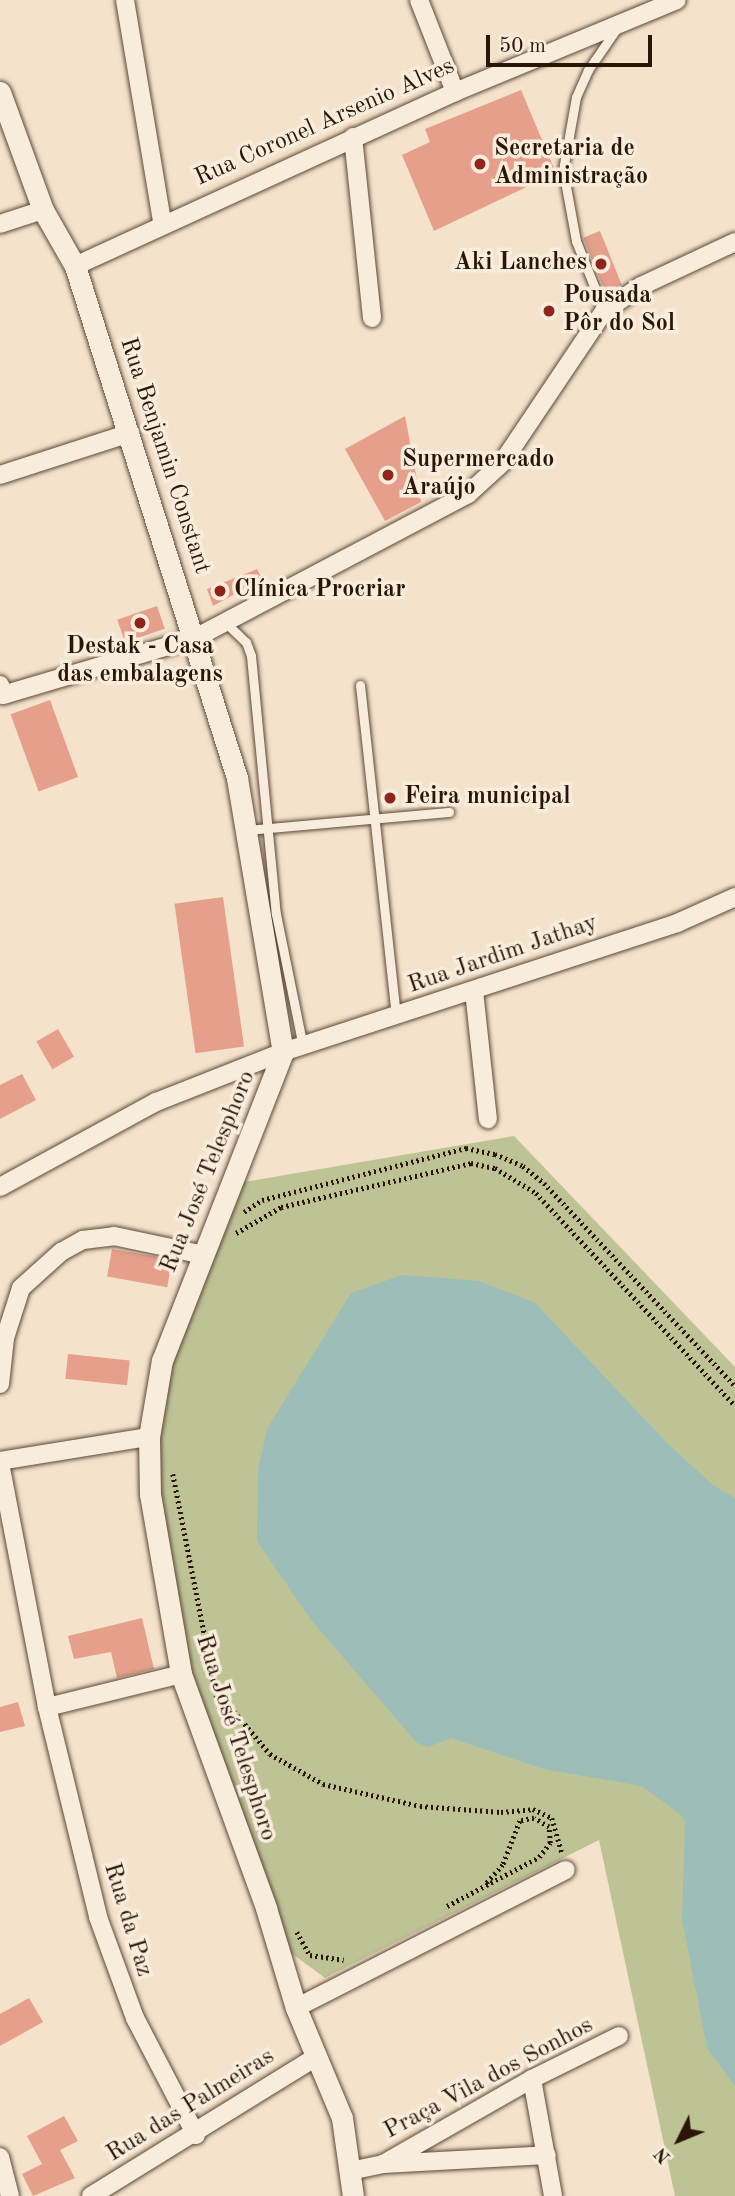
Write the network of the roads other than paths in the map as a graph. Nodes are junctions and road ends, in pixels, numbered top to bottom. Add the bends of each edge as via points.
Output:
1 (125, 0) edge
2 (419, 0) edge
3 (677, 0) edge
4 (620, 23) junction
5 (0, 92) edge
6 (455, 92) junction
7 (353, 137) junction
8 (44, 210) junction
9 (162, 222) junction
10 (0, 224) edge
11 (735, 242) edge
12 (75, 266) junction
13 (604, 311) junction
14 (372, 318) dead end
15 (130, 433) junction
16 (0, 475) edge
17 (226, 623) junction
18 (195, 638) junction
19 (0, 685) edge
20 (360, 685) dead end
21 (449, 812) dead end
22 (376, 817) junction
23 (256, 829) junction
24 (735, 897) edge
25 (474, 990) junction
26 (396, 1017) junction
27 (293, 1049) junction
28 (488, 1119) dead end
29 (0, 1187) edge
30 (205, 1255) junction
31 (0, 1384) edge
32 (149, 1437) junction
33 (0, 1462) edge
34 (181, 1674) junction
35 (47, 1707) junction
36 (566, 1870) road end
37 (296, 2008) junction
38 (619, 2036) dead end
39 (316, 2057) junction
40 (532, 2079) junction
41 (196, 2135) junction
42 (547, 2155) junction
43 (0, 2157) edge
44 (383, 2164) junction
45 (350, 2171) junction
46 (10, 2196) edge
47 (91, 2196) edge
48 (353, 2196) edge
49 (553, 2196) edge

1 - 9 street
2 - 6 street
3 - 4 street, Rua Coronel Arsenio Alves
4 - 6 street, Rua Coronel Arsenio Alves
4 - 13 lane via 576,97 563,170 576,241
5 - 8 street, Rua Benjamin Constant
6 - 7 street, Rua Coronel Arsenio Alves
7 - 9 street, Rua Coronel Arsenio Alves
7 - 14 street
8 - 10 street
8 - 12 street, Rua Benjamin Constant
9 - 12 street, Rua Coronel Arsenio Alves
11 - 13 street via 641,286
12 - 15 street, Rua Benjamin Constant
13 - 17 street via 486,481
15 - 16 street
15 - 18 street, Rua Benjamin Constant
17 - 18 street
17 - 23 lane via 246,642 251,656
18 - 19 street via 3,695
18 - 23 street, Rua Benjamin Constant
20 - 22 lane
21 - 22 lane
22 - 23 lane
22 - 26 lane
23 - 27 street, Rua Benjamin Constant
24 - 25 street, Rua Jardim Jathay via 677,923
25 - 26 street, Rua Jardim Jathay
25 - 28 street
26 - 27 street, Rua Jardim Jathay
27 - 29 street, Rua Jardim Jathay via 156,1102
27 - 30 street, Rua José Telesphoro
30 - 31 street via 114,1236 83,1240 61,1252 21,1288 5,1338
30 - 32 street, Rua José Telesphoro via 162,1360
32 - 33 street, Rua da Paz
32 - 34 street, Rua José Telesphoro via 150,1494
33 - 35 street, Rua da Paz
34 - 35 street
34 - 37 street, Rua José Telesphoro via 266,1908
35 - 41 street, Rua da Paz via 75,1832 120,1984
36 - 37 street
37 - 39 street, Rua José Telesphoro
38 - 40 street, Praça Vila dos Sonhos
39 - 41 street, Rua das Palmeiras
39 - 45 street, Rua José Telesphoro via 342,2118
40 - 42 street
40 - 44 street, Praça Vila dos Sonhos
41 - 47 street, Rua das Palmeiras
42 - 44 street, Praça Vila dos Sonhos
42 - 49 street
43 - 46 street
44 - 45 street, Praça Vila dos Sonhos
45 - 48 street, Rua José Telesphoro

